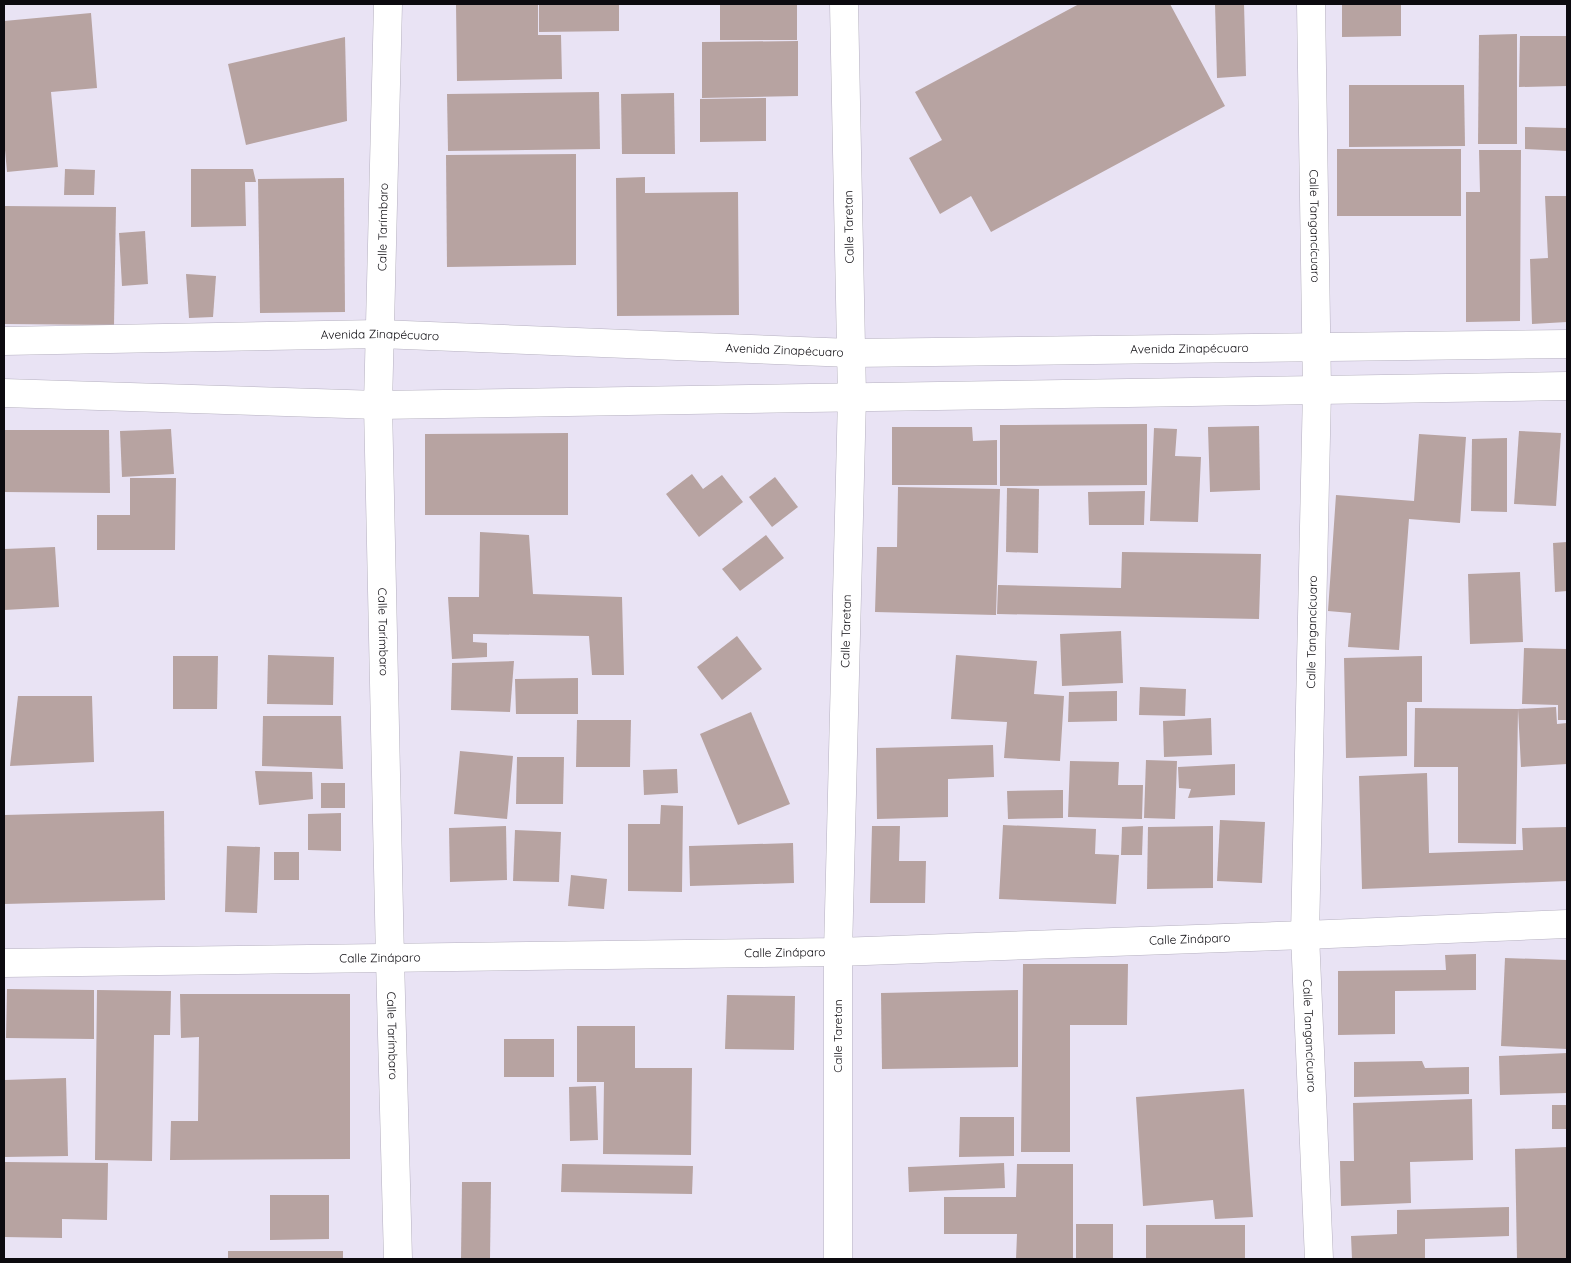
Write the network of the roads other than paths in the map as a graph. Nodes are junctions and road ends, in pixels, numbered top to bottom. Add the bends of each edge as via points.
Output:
1 (388, 4) edge
2 (844, 4) edge
3 (1311, 4) edge
4 (380, 334) junction
5 (4, 341) edge
6 (1567, 344) edge
7 (1316, 348) junction
8 (851, 353) junction
9 (1567, 386) edge
10 (1317, 390) junction
11 (4, 393) edge
12 (852, 397) junction
13 (378, 404) junction
14 (1567, 924) edge
15 (1305, 935) junction
16 (838, 952) junction
17 (390, 959) junction
18 (4, 963) edge
19 (398, 1259) edge
20 (838, 1259) edge
21 (1319, 1259) edge

1 - 4 street, Calle Tarímbaro
2 - 8 street, Calle Taretan
3 - 7 street, Calle Tangancícuaro
4 - 5 street, Avenida Zinapécuaro
4 - 8 street, Avenida Zinapécuaro
4 - 13 street, Calle Tarímbaro
6 - 7 street, Avenida Zinapécuaro
7 - 8 street, Avenida Zinapécuaro
7 - 10 street, Calle Tangancícuaro
8 - 12 street, Calle Taretan
9 - 10 street
10 - 12 street
10 - 15 street, Calle Tangancícuaro
11 - 13 street
12 - 13 street
12 - 16 street, Calle Taretan
13 - 17 street, Calle Tarímbaro
14 - 15 street, Calle Zináparo
15 - 16 street, Calle Zináparo
15 - 21 street, Calle Tangancícuaro
16 - 17 street, Calle Zináparo
16 - 20 street, Calle Taretan
17 - 18 street, Calle Zináparo
17 - 19 street, Calle Tarímbaro

